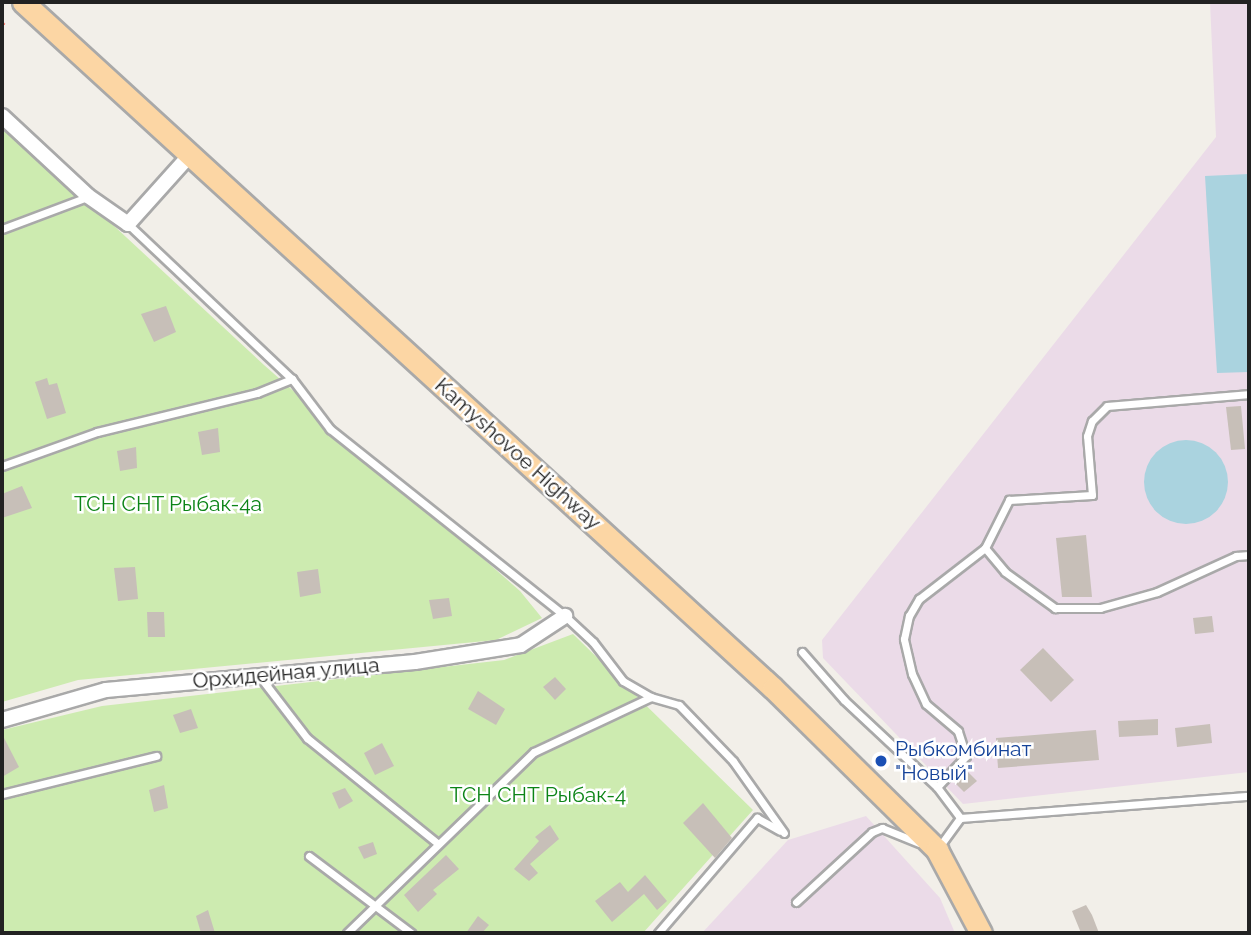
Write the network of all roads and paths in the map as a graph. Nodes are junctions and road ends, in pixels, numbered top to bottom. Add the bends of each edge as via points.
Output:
1 (23, 2) edge
2 (2, 116) edge
3 (190, 155) junction
4 (88, 197) junction
5 (128, 224) junction
6 (2, 229) edge
7 (292, 379) junction
8 (1249, 394) edge
9 (2, 466) edge
10 (985, 548) junction
11 (1249, 555) edge
12 (565, 616) junction
13 (802, 652) dead end
14 (259, 675) junction
15 (651, 697) junction
16 (2, 720) edge
17 (156, 756) dead end
18 (937, 787) junction
19 (2, 794) edge
20 (1249, 796) edge
21 (960, 818) junction
22 (437, 844) junction
23 (937, 850) junction
24 (309, 856) dead end
25 (796, 901) dead end
26 (373, 907) junction
27 (347, 933) edge
28 (411, 933) edge
29 (658, 933) edge
30 (981, 933) edge

1 - 3 main road, Kamyshovoe Highway
2 - 4 street
3 - 5 street
3 - 23 main road, Kamyshovoe Highway via 773,688
4 - 5 street
4 - 6 lane
5 - 7 lane
7 - 9 lane via 257,393 97,432
7 - 12 lane via 330,429
8 - 10 lane via 1107,406 1092,421 1087,436 1092,495 1009,500
10 - 11 lane via 1005,572 1055,608 1100,608 1157,592 1236,556
10 - 18 lane via 919,598 904,639 912,674 926,704 958,731 966,756
12 - 14 street, Орхидейная улица via 521,645 415,662
12 - 15 lane via 593,642 623,681
13 - 18 lane via 844,700
14 - 16 street, Орхидейная улица via 106,690
14 - 22 lane via 307,738
15 - 22 lane via 534,752
15 - 29 lane via 679,705 733,761 783,833 757,818
17 - 19 lane
18 - 21 lane
20 - 21 lane
21 - 23 lane
22 - 26 lane
23 - 25 lane via 882,828
23 - 30 main road, Kamyshovoe Highway
24 - 26 lane
26 - 27 lane
26 - 28 lane

